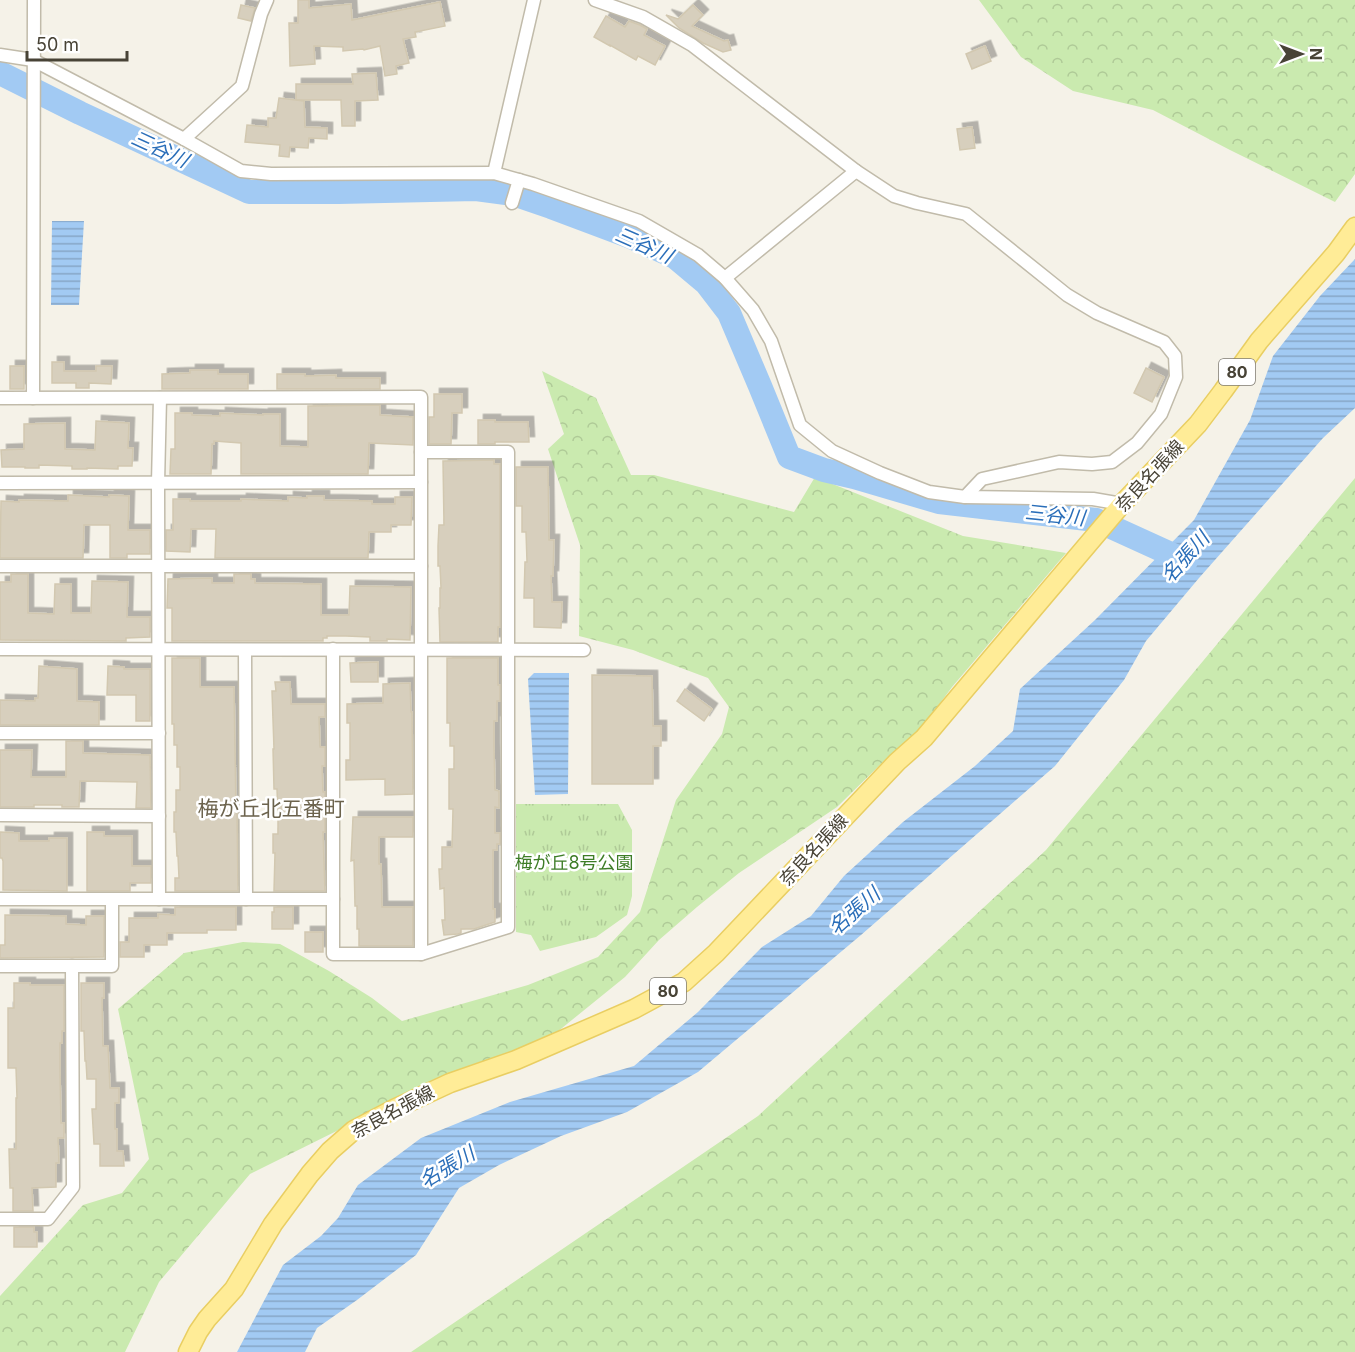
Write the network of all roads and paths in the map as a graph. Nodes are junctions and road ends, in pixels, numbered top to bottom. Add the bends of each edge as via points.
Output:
1 (34, 0) edge
2 (267, 0) edge
3 (534, 0) edge
4 (596, 0) edge
5 (0, 55) edge
6 (33, 60) junction
7 (184, 139) junction
8 (856, 171) junction
9 (494, 173) junction
10 (519, 181) junction
11 (513, 202) dead end
12 (1355, 227) edge
13 (725, 278) junction
14 (0, 398) edge
15 (33, 398) junction
16 (160, 398) junction
17 (421, 452) junction
18 (421, 482) junction
19 (0, 483) edge
20 (158, 483) junction
21 (965, 496) junction
22 (1118, 509) junction
23 (0, 566) edge
24 (159, 566) junction
25 (421, 566) junction
26 (0, 649) edge
27 (158, 650) junction
28 (245, 650) junction
29 (333, 650) junction
30 (420, 650) junction
31 (509, 650) junction
32 (584, 650) dead end
33 (0, 733) edge
34 (159, 733) junction
35 (0, 815) edge
36 (159, 816) junction
37 (0, 899) edge
38 (159, 899) junction
39 (246, 899) junction
40 (333, 899) junction
41 (112, 900) junction
42 (421, 954) junction
43 (0, 966) edge
44 (72, 966) junction
45 (0, 1219) edge
46 (188, 1352) edge

1 - 6 street
2 - 7 street via 242,86
3 - 9 street
4 - 8 street via 643,17 692,45
5 - 6 street
6 - 7 street
6 - 15 street
7 - 9 street via 241,171
8 - 13 street
8 - 21 street via 894,196 966,214 1067,295 1097,313 1164,342 1175,356 1176,377 1161,414 1137,443 1112,462 1059,462 982,479
9 - 10 street
10 - 11 street
10 - 13 street via 639,221 698,255
12 - 22 main road, 奈良名張線 / 80 via 1259,341 1198,424
13 - 21 street via 753,310 771,341 800,425 832,451 880,474 929,492
14 - 15 street
15 - 16 street
16 - 17 street via 421,397
16 - 20 street
17 - 18 street
17 - 31 street via 508,452
18 - 20 street
18 - 25 street
19 - 20 street
20 - 24 street
21 - 22 street via 1093,499
22 - 46 main road, 奈良名張線 / 80 via 924,738 716,953 684,982 634,1009 516,1060 450,1083 354,1130 310,1174 273,1224 234,1289 198,1332
23 - 24 street
24 - 25 street
24 - 27 street
25 - 30 street
26 - 27 street
27 - 28 street
27 - 34 street
28 - 29 street
28 - 39 street
29 - 30 street
29 - 40 street
30 - 31 street
30 - 42 street
31 - 32 street
31 - 42 street via 508,927
33 - 34 street
34 - 36 street
35 - 36 street
36 - 38 street
37 - 41 street
38 - 39 street
38 - 41 street
39 - 40 street
40 - 42 street via 333,954
41 - 44 street via 112,966
43 - 44 street
44 - 45 street via 72,1187 48,1219

